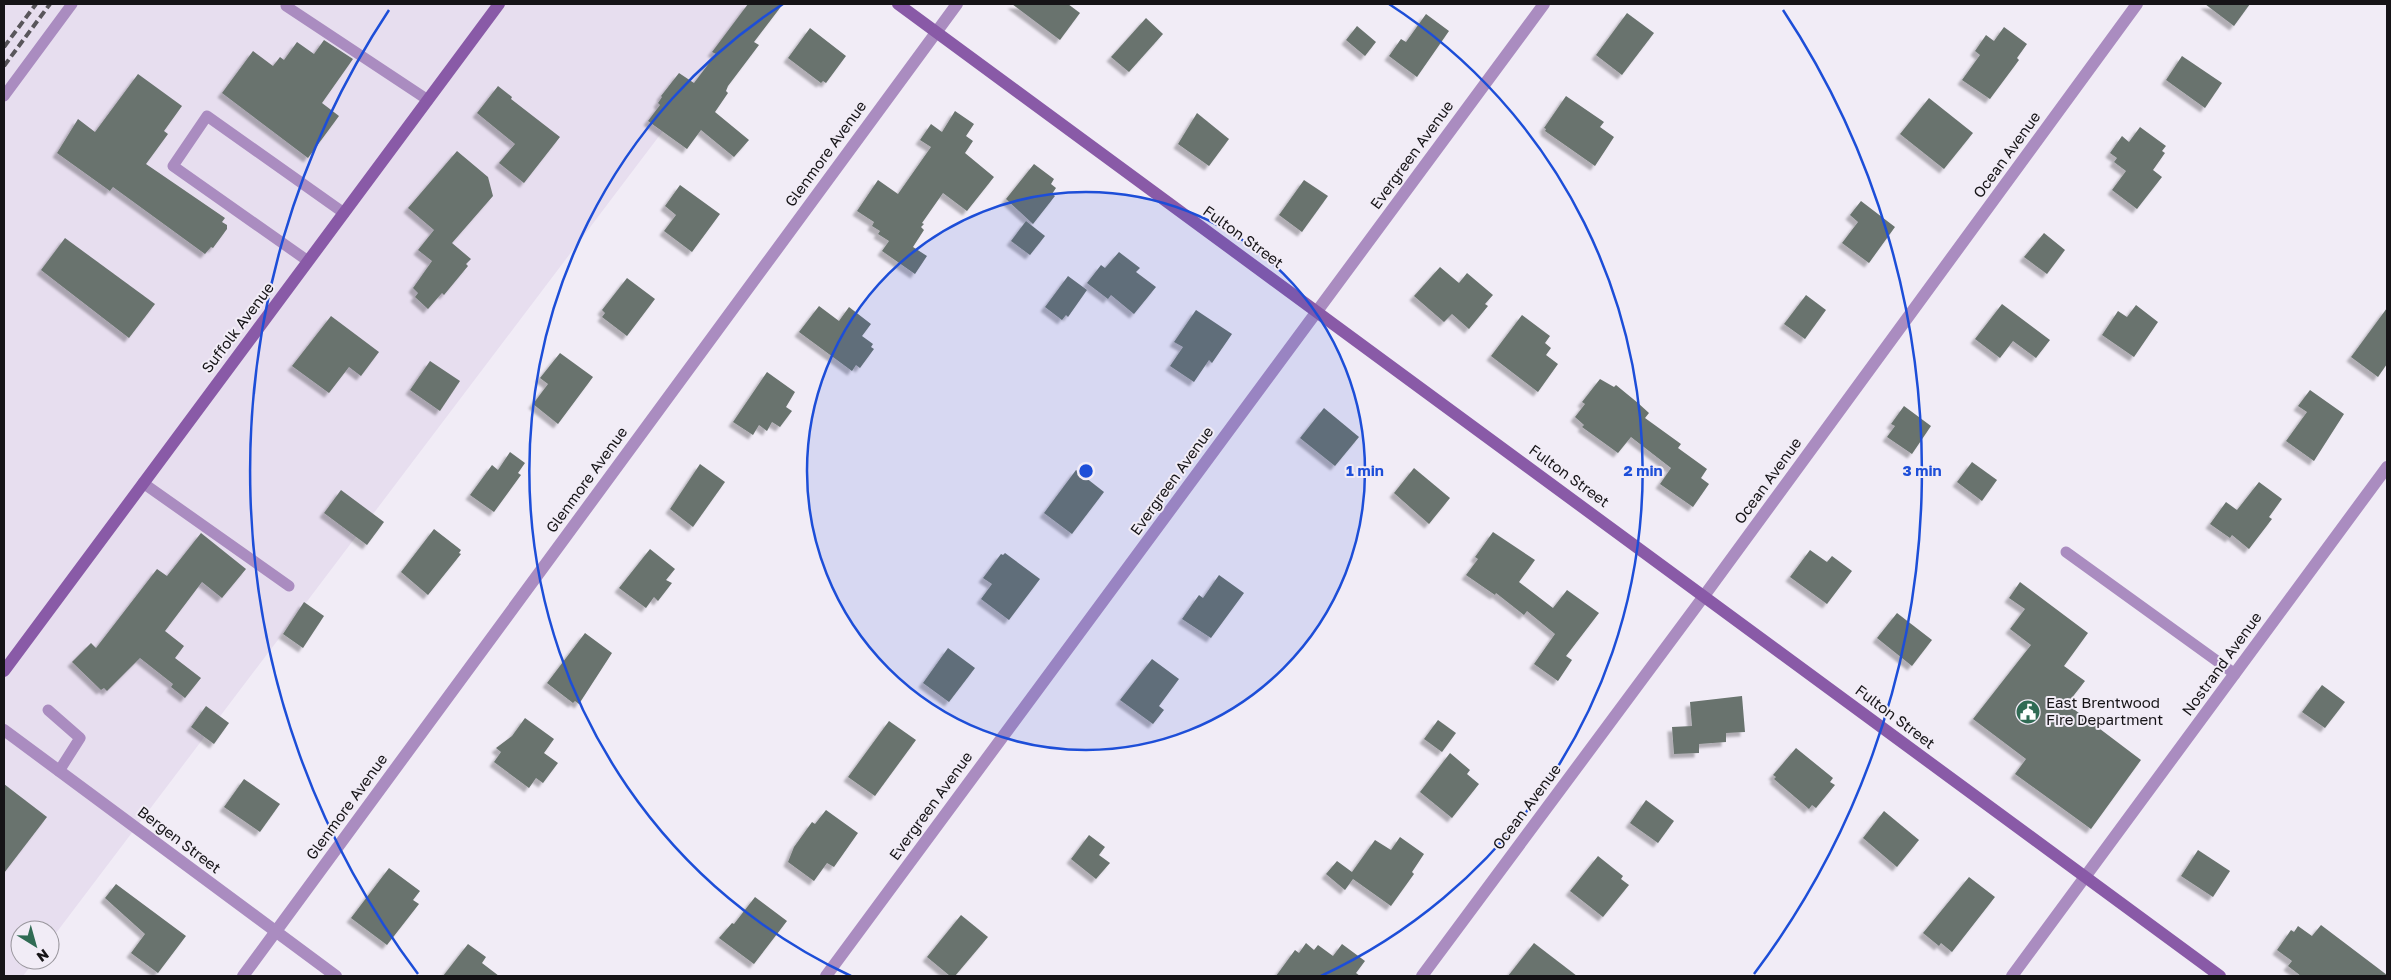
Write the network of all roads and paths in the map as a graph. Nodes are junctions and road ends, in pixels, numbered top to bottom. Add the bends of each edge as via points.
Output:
1 (72, 4) edge
2 (499, 4) edge
3 (898, 4) edge
4 (957, 4) edge
5 (1544, 4) edge
6 (2137, 4) edge
7 (286, 6) dead end
8 (936, 32) junction
9 (4, 96) edge
10 (428, 100) junction
11 (344, 213) junction
12 (308, 261) junction
13 (1317, 312) junction
14 (2387, 467) edge
15 (143, 483) junction
16 (2066, 552) dead end
17 (289, 586) dead end
18 (1704, 596) junction
19 (4, 671) edge
20 (2235, 674) junction
21 (48, 710) dead end
22 (4, 730) edge
23 (59, 771) junction
24 (2084, 877) junction
25 (276, 932) junction
26 (243, 976) edge
27 (336, 976) edge
28 (826, 976) edge
29 (1422, 976) edge
30 (2012, 976) edge
31 (2220, 976) edge

1 - 9 lane
2 - 10 street, Suffolk Avenue
3 - 8 street, Fulton Street
4 - 8 street, Glenmore Avenue
5 - 13 street, Evergreen Avenue
6 - 18 street, Ocean Avenue
7 - 10 lane
8 - 13 street, Fulton Street
8 - 25 street, Glenmore Avenue
10 - 11 street, Suffolk Avenue
11 - 12 street, Suffolk Avenue
11 - 12 lane via 207,116 173,166
12 - 15 street, Suffolk Avenue
13 - 18 street, Fulton Street
13 - 28 street, Evergreen Avenue
14 - 20 street, Nostrand Avenue
15 - 17 lane
15 - 19 street, Suffolk Avenue
16 - 20 lane
18 - 24 street, Fulton Street
18 - 29 street, Ocean Avenue
20 - 24 street, Nostrand Avenue
21 - 23 lane via 80,738
22 - 23 street, Bergen Street
23 - 25 street, Bergen Street
24 - 30 street, Nostrand Avenue
24 - 31 street, Fulton Street
25 - 26 street, Glenmore Avenue
25 - 27 street, Bergen Street

